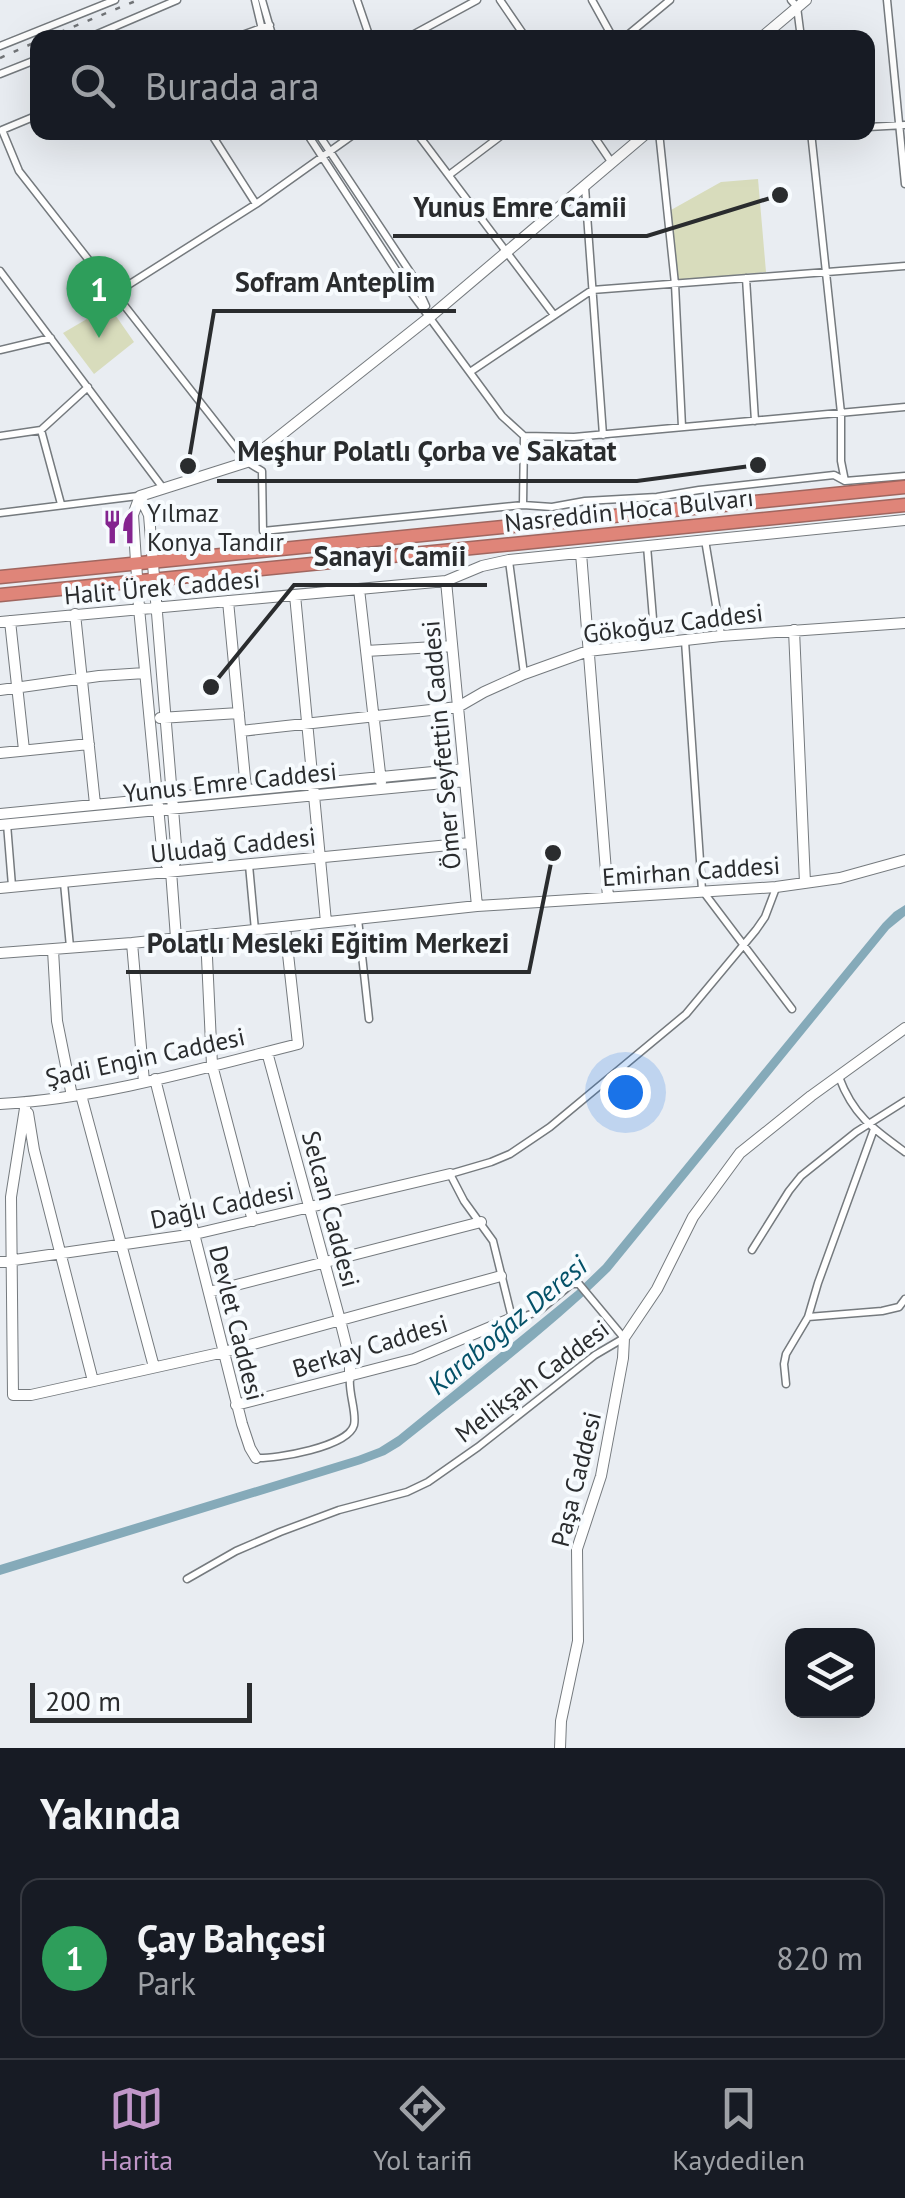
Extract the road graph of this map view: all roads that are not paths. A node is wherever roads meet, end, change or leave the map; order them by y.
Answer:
1 (114, 0) edge
2 (177, 0) edge
3 (258, 0) edge
4 (357, 0) edge
5 (476, 0) edge
6 (500, 0) edge
7 (592, 0) edge
8 (670, 0) edge
9 (888, 0) edge
10 (798, 2) edge
11 (270, 25) junction
12 (40, 30) edge
13 (107, 30) edge
14 (262, 30) edge
15 (265, 30) edge
16 (271, 30) edge
17 (367, 30) edge
18 (422, 30) edge
19 (521, 30) edge
20 (609, 30) edge
21 (634, 30) edge
22 (769, 30) edge
23 (800, 30) edge
24 (30, 34) edge
25 (0, 46) edge
26 (30, 61) edge
27 (0, 74) edge
28 (30, 118) edge
29 (902, 125) edge
30 (875, 127) edge
31 (1, 131) edge
32 (215, 140) edge
33 (313, 140) edge
34 (320, 140) edge
35 (347, 140) edge
36 (422, 140) edge
37 (496, 140) edge
38 (596, 140) edge
39 (639, 140) edge
40 (660, 140) edge
41 (812, 140) edge
42 (327, 155) junction
43 (612, 163) junction
44 (449, 176) junction
45 (905, 184) edge
46 (584, 186) junction
47 (256, 204) junction
48 (508, 251) junction
49 (905, 266) edge
50 (0, 272) edge
51 (826, 272) junction
52 (746, 278) junction
53 (675, 284) junction
54 (592, 290) junction
55 (114, 294) junction
56 (555, 315) junction
57 (430, 316) junction
58 (51, 338) junction
59 (0, 350) edge
60 (470, 372) junction
61 (88, 386) junction
62 (905, 408) edge
63 (841, 413) junction
64 (755, 421) junction
65 (682, 427) junction
66 (41, 430) junction
67 (603, 434) junction
68 (0, 436) edge
69 (524, 436) junction
70 (248, 462) junction
71 (905, 476) edge
72 (846, 487) junction
73 (905, 487) edge
74 (164, 489) junction
75 (140, 496) junction
76 (60, 504) junction
77 (523, 505) junction
78 (905, 505) edge
79 (0, 513) edge
80 (905, 520) edge
81 (705, 540) junction
82 (647, 546) junction
83 (581, 553) junction
84 (509, 560) junction
85 (152, 561) junction
86 (136, 562) junction
87 (0, 576) edge
88 (154, 580) junction
89 (446, 581) junction
90 (137, 582) junction
91 (359, 588) junction
92 (0, 595) edge
93 (295, 595) junction
94 (228, 600) junction
95 (156, 606) junction
96 (139, 608) junction
97 (75, 614) junction
98 (5, 621) edge
99 (905, 623) edge
100 (794, 630) junction
101 (721, 636) junction
102 (685, 640) junction
103 (655, 643) junction
104 (452, 646) junction
105 (588, 651) junction
106 (366, 652) junction
107 (145, 672) junction
108 (524, 674) junction
109 (82, 680) junction
110 (18, 688) junction
111 (0, 690) edge
112 (458, 707) junction
113 (239, 713) junction
114 (374, 717) junction
115 (150, 718) junction
116 (165, 718) junction
117 (307, 724) junction
118 (241, 731) junction
119 (89, 744) junction
120 (24, 750) junction
121 (0, 752) edge
122 (464, 775) junction
123 (381, 782) junction
124 (246, 789) junction
125 (313, 789) junction
126 (172, 802) junction
127 (95, 804) junction
128 (158, 804) junction
129 (3, 819) edge
130 (470, 843) junction
131 (320, 857) junction
132 (905, 860) edge
133 (248, 864) junction
134 (171, 872) junction
135 (64, 883) junction
136 (805, 883) junction
137 (776, 887) junction
138 (6, 888) edge
139 (702, 890) junction
140 (608, 897) junction
141 (477, 906) junction
142 (358, 919) junction
143 (326, 922) junction
144 (285, 927) junction
145 (255, 930) junction
146 (206, 936) junction
147 (176, 938) junction
148 (132, 943) junction
149 (743, 946) junction
150 (70, 948) junction
151 (53, 950) junction
152 (0, 953) edge
153 (792, 1010) dead end
154 (368, 1019) dead end
155 (905, 1028) edge
156 (267, 1052) junction
157 (212, 1065) junction
158 (838, 1076) junction
159 (149, 1080) junction
160 (77, 1096) junction
161 (905, 1101) edge
162 (26, 1102) junction
163 (0, 1104) edge
164 (871, 1127) junction
165 (905, 1152) edge
166 (450, 1174) junction
167 (310, 1208) junction
168 (254, 1221) junction
169 (481, 1222) junction
170 (195, 1234) junction
171 (121, 1245) junction
172 (752, 1250) dead end
173 (62, 1254) junction
174 (6, 1261) edge
175 (324, 1262) junction
176 (502, 1276) junction
177 (209, 1292) junction
178 (905, 1298) edge
179 (808, 1317) junction
180 (512, 1318) junction
181 (340, 1320) junction
182 (624, 1338) junction
183 (224, 1352) junction
184 (154, 1367) junction
185 (350, 1377) junction
186 (93, 1381) junction
187 (786, 1384) dead end
188 (236, 1405) junction
189 (256, 1458) joint
190 (187, 1579) dead end
191 (560, 1748) edge

1 - 12 street
2 - 13 street
3 - 11 street
3 - 14 street
4 - 17 street
5 - 18 street
6 - 19 street
7 - 20 street
8 - 21 street
9 - 29 street
10 - 22 street
10 - 23 street
11 - 15 street
11 - 16 street
24 - 25 street
26 - 27 street
28 - 31 street
29 - 30 street
29 - 45 street
31 - 55 street
32 - 47 street
33 - 42 street
34 - 42 street
35 - 42 street
36 - 44 street
37 - 44 street
38 - 43 street
39 - 43 street
40 - 53 street
41 - 51 street
42 - 47 street
42 - 57 street
43 - 46 street
44 - 48 street
46 - 48 street
46 - 54 street
47 - 55 street
48 - 56 street
48 - 57 street
49 - 51 street
50 - 58 street
51 - 52 street
51 - 63 street
52 - 53 street
52 - 64 street
53 - 54 street
53 - 65 street
54 - 56 street
54 - 67 street
55 - 70 street
56 - 60 street
57 - 60 street
57 - 70 street
58 - 59 street
58 - 61 street
60 - 69 street
61 - 66 street
61 - 74 street
62 - 63 street
63 - 64 street
63 - 72 street
64 - 65 street
65 - 67 street
66 - 68 street
66 - 76 street
67 - 69 street
69 - 77 street
70 - 74 street
70 - 77 street
71 - 72 street
72 - 73 highway, Nasreddin Hoca Bulvarı
72 - 77 street
72 - 85 highway, Nasreddin Hoca Bulvarı
74 - 75 street
75 - 76 street
75 - 85 street
75 - 86 street
76 - 79 street
78 - 88 highway, Nasreddin Hoca Bulvarı
80 - 81 street, Halit Ürek Caddesi
81 - 82 street, Halit Ürek Caddesi
81 - 101 street
82 - 83 street, Halit Ürek Caddesi
82 - 103 street
83 - 84 street, Halit Ürek Caddesi
83 - 105 street
84 - 89 street, Halit Ürek Caddesi
84 - 108 street
85 - 86 highway, Nasreddin Hoca Bulvarı
85 - 88 street
86 - 87 highway, Nasreddin Hoca Bulvarı
86 - 90 street
88 - 90 highway, Nasreddin Hoca Bulvarı
88 - 95 street
89 - 91 street, Halit Ürek Caddesi
89 - 104 street, Ömer Seyfettin Caddesi
90 - 92 highway, Nasreddin Hoca Bulvarı
90 - 96 street
91 - 93 street, Halit Ürek Caddesi
91 - 106 street
93 - 94 street, Halit Ürek Caddesi
93 - 117 street
94 - 95 street, Halit Ürek Caddesi
94 - 113 street
95 - 96 street, Halit Ürek Caddesi
95 - 116 street
96 - 97 street, Halit Ürek Caddesi
96 - 107 street
97 - 98 street, Halit Ürek Caddesi
97 - 109 street
98 - 110 street
99 - 100 street, Gökoğuz Caddesi
100 - 101 street, Gökoğuz Caddesi
100 - 136 street
101 - 102 street, Gökoğuz Caddesi
102 - 103 street, Gökoğuz Caddesi
102 - 139 street
103 - 105 street, Gökoğuz Caddesi
104 - 106 street
104 - 112 street, Ömer Seyfettin Caddesi
105 - 108 street, Gökoğuz Caddesi
105 - 140 street
106 - 114 street
107 - 109 street
107 - 115 street
108 - 112 street, Gökoğuz Caddesi
109 - 110 street
109 - 119 street
110 - 111 street
110 - 120 street
112 - 114 street, Gökoğuz Caddesi
112 - 122 street, Ömer Seyfettin Caddesi
113 - 116 street
113 - 118 street
114 - 117 street, Gökoğuz Caddesi
114 - 123 street
115 - 116 street
115 - 128 street
116 - 126 street
117 - 118 street, Gökoğuz Caddesi
117 - 125 street
118 - 124 street
119 - 120 street
119 - 127 street
120 - 121 street
122 - 123 street, Yunus Emre Caddesi
122 - 130 street, Ömer Seyfettin Caddesi
123 - 125 street, Yunus Emre Caddesi
124 - 125 street, Yunus Emre Caddesi
124 - 126 street, Yunus Emre Caddesi
125 - 126 street, Yunus Emre Caddesi
125 - 131 street
126 - 128 street, Yunus Emre Caddesi
126 - 134 street
127 - 128 street, Yunus Emre Caddesi
127 - 129 street, Yunus Emre Caddesi
128 - 129 street, Yunus Emre Caddesi
128 - 134 street
129 - 138 street
130 - 131 street, Uludağ Caddesi
130 - 141 street, Ömer Seyfettin Caddesi
131 - 133 street, Uludağ Caddesi
131 - 143 street
132 - 136 street, Emirhan Caddesi
133 - 134 street, Uludağ Caddesi
133 - 145 street
134 - 135 street, Uludağ Caddesi
134 - 147 street
135 - 138 street, Uludağ Caddesi
135 - 150 street
136 - 137 street, Emirhan Caddesi
137 - 139 street, Emirhan Caddesi
137 - 149 street
139 - 140 street, Emirhan Caddesi
139 - 149 street
140 - 141 street, Emirhan Caddesi
141 - 142 street, Emirhan Caddesi
142 - 143 street, Emirhan Caddesi
142 - 154 street
143 - 144 street, Emirhan Caddesi
144 - 145 street, Emirhan Caddesi
144 - 156 street, Şadi Engin Caddesi
145 - 146 street, Emirhan Caddesi
146 - 147 street, Emirhan Caddesi
146 - 157 street
147 - 148 street, Emirhan Caddesi
148 - 150 street, Emirhan Caddesi
148 - 159 street, Devlet Caddesi
149 - 153 street
149 - 166 street
150 - 151 street, Emirhan Caddesi
151 - 152 street, Emirhan Caddesi
151 - 160 street
155 - 158 street, Melikşah Caddesi
156 - 157 street, Şadi Engin Caddesi
156 - 167 street, Selcan Caddesi
157 - 159 street, Şadi Engin Caddesi
157 - 168 street
158 - 164 street
158 - 182 street, Melikşah Caddesi
159 - 160 street, Şadi Engin Caddesi
159 - 170 street, Devlet Caddesi
160 - 162 street, Şadi Engin Caddesi
160 - 171 street
161 - 164 street
162 - 163 street, Şadi Engin Caddesi
162 - 173 street
162 - 174 street
164 - 165 street
164 - 172 street
164 - 179 street
166 - 167 street, Dağlı Caddesi
166 - 169 street
167 - 168 street, Dağlı Caddesi
167 - 175 street, Selcan Caddesi
168 - 170 street, Dağlı Caddesi
169 - 175 street
169 - 176 street
170 - 171 street, Dağlı Caddesi
170 - 177 street, Devlet Caddesi
171 - 173 street, Dağlı Caddesi
171 - 184 street
173 - 174 street, Dağlı Caddesi
173 - 186 street
174 - 186 street
175 - 177 street
175 - 181 street, Selcan Caddesi
176 - 180 street
176 - 181 street
177 - 183 street, Devlet Caddesi
178 - 179 street
179 - 187 street
180 - 182 street
180 - 185 street, Berkay Caddesi
181 - 183 street
181 - 185 street, Selcan Caddesi
182 - 190 street, Melikşah Caddesi
182 - 191 street, Paşa Caddesi
183 - 184 street
183 - 188 street, Devlet Caddesi
184 - 186 street
185 - 188 street, Berkay Caddesi
185 - 189 street
188 - 189 street, Devlet Caddesi

